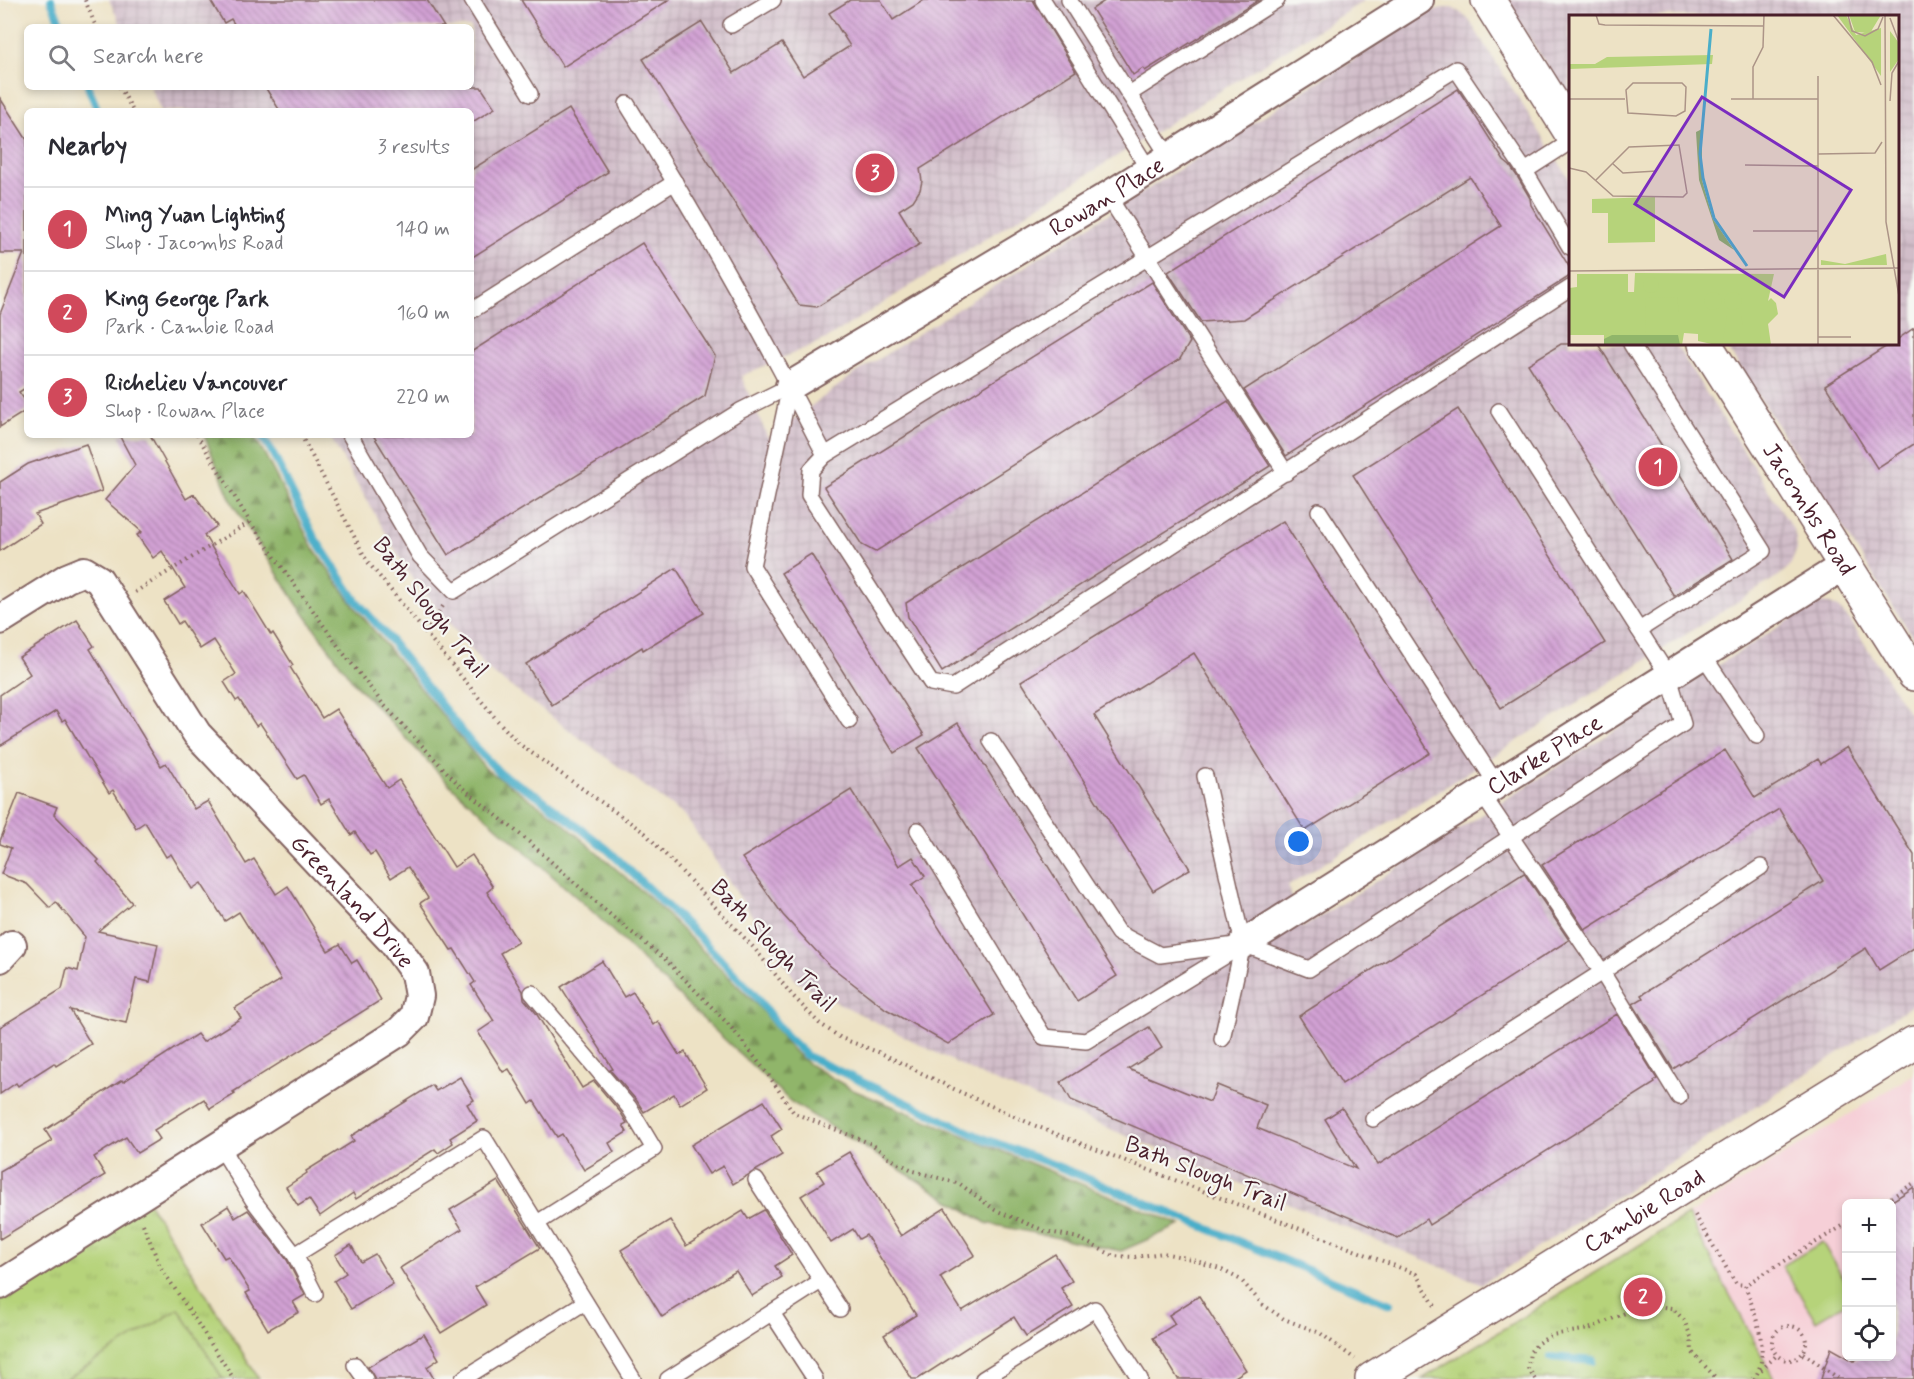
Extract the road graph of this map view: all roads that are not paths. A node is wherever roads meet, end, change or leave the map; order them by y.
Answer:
1 (472, 0) edge
2 (773, 0) edge
3 (1043, 0) edge
4 (1069, 0) edge
5 (1277, 0) edge
6 (1419, 0) edge
7 (1488, 0) edge
8 (731, 25) dead end
9 (530, 93) dead end
10 (1129, 94) junction
11 (627, 104) dead end
12 (1569, 129) edge
13 (1569, 143) edge
14 (1159, 164) junction
15 (1526, 171) junction
16 (675, 182) junction
17 (1108, 196) junction
18 (1569, 245) edge
19 (1148, 257) junction
20 (1569, 289) edge
21 (474, 309) edge
22 (1632, 345) edge
23 (1706, 345) edge
24 (790, 386) junction
25 (1499, 411) dead end
26 (352, 438) edge
27 (825, 455) junction
28 (1286, 473) junction
29 (1319, 511) dead end
30 (1845, 566) junction
31 (0, 620) edge
32 (1639, 630) junction
33 (1703, 655) junction
34 (1914, 674) edge
35 (1669, 677) junction
36 (849, 721) dead end
37 (1757, 736) dead end
38 (991, 741) dead end
39 (1205, 776) dead end
40 (1489, 789) junction
41 (918, 830) dead end
42 (1511, 837) junction
43 (1761, 867) dead end
44 (1243, 944) junction
45 (1602, 972) junction
46 (532, 993) dead end
47 (1222, 1039) dead end
48 (1914, 1043) edge
49 (1679, 1097) dead end
50 (1373, 1119) dead end
51 (220, 1146) junction
52 (756, 1180) dead end
53 (537, 1223) junction
54 (294, 1255) junction
55 (821, 1281) junction
56 (0, 1285) edge
57 (315, 1294) dead end
58 (585, 1302) junction
59 (840, 1309) dead end
60 (772, 1313) junction
61 (355, 1365) dead end
62 (1364, 1369) edge
63 (365, 1379) edge
64 (463, 1379) edge
65 (633, 1379) edge
66 (668, 1379) edge
67 (815, 1379) edge
68 (983, 1379) edge
69 (1140, 1379) edge

1 - 9 lane
2 - 8 lane
3 - 14 lane
4 - 10 lane
5 - 10 lane
6 - 14 street, Rowan Place
7 - 12 main road
10 - 14 lane
11 - 16 lane
13 - 15 lane
14 - 17 street, Rowan Place
15 - 18 lane
15 - 19 lane
16 - 21 lane
16 - 24 lane
17 - 19 lane
17 - 24 street, Rowan Place
19 - 27 lane
19 - 28 lane
20 - 28 lane
22 - 32 lane
23 - 30 main road, Jacombs Road
24 - 26 lane
24 - 27 lane
24 - 36 lane
25 - 32 lane
27 - 28 lane
29 - 40 lane
30 - 33 street, Clarke Place
30 - 34 main road, Jacombs Road
31 - 51 street, Greenland Drive
32 - 35 lane
33 - 35 street, Clarke Place
33 - 37 lane
35 - 40 street, Clarke Place
35 - 42 lane
38 - 44 lane
39 - 44 lane
40 - 42 lane
40 - 44 street, Clarke Place
41 - 44 lane
42 - 44 lane
42 - 45 lane
43 - 45 lane
44 - 47 lane
45 - 49 lane
45 - 50 lane
46 - 53 lane
48 - 62 main road, Cambie Road
51 - 54 lane
51 - 56 street, Greenland Drive
52 - 55 lane
53 - 54 lane
53 - 58 lane
54 - 57 lane
55 - 59 lane
55 - 60 lane
58 - 64 lane
58 - 65 lane
60 - 66 lane
60 - 67 lane
61 - 63 lane
68 - 69 lane

